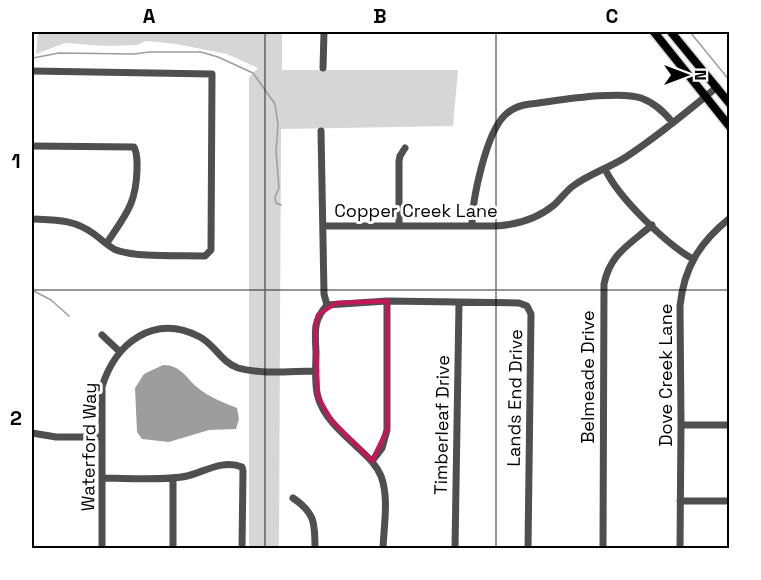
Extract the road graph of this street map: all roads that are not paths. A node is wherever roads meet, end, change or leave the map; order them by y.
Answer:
1 (324, 32) edge
2 (654, 32) edge
3 (671, 32) edge
4 (324, 68) dead end
5 (32, 71) edge
6 (717, 87) junction
7 (705, 97) junction
8 (729, 104) edge
9 (673, 123) junction
10 (729, 127) edge
11 (321, 131) dead end
12 (32, 147) edge
13 (405, 148) dead end
14 (605, 169) junction
15 (729, 218) edge
16 (32, 219) edge
17 (652, 225) junction
18 (323, 226) junction
19 (399, 226) junction
20 (472, 226) junction
21 (107, 243) junction
22 (693, 259) junction
23 (387, 302) junction
24 (459, 303) junction
25 (327, 305) junction
26 (102, 335) dead end
27 (119, 351) junction
28 (316, 371) junction
29 (681, 425) junction
30 (729, 425) edge
31 (32, 433) edge
32 (101, 437) junction
33 (372, 460) junction
34 (102, 478) junction
35 (173, 478) junction
36 (293, 498) dead end
37 (680, 501) junction
38 (729, 501) edge
39 (102, 549) edge
40 (173, 549) edge
41 (242, 549) edge
42 (315, 549) edge
43 (383, 549) edge
44 (454, 549) edge
45 (528, 549) edge
46 (603, 549) edge
47 (680, 549) edge

1 - 4 street
2 - 7 main road
3 - 6 main road
5 - 21 street
6 - 7 street, Copper Creek Lane
6 - 8 main road
7 - 9 street, Copper Creek Lane
7 - 10 main road
9 - 14 street, Copper Creek Lane
9 - 20 street
11 - 18 street
12 - 21 street
13 - 19 street
14 - 17 street
14 - 20 street, Copper Creek Lane
15 - 22 street, Dove Creek Lane
16 - 21 street
17 - 22 street
17 - 46 street, Belmeade Drive
18 - 19 street, Copper Creek Lane
18 - 25 street
19 - 20 street, Copper Creek Lane
22 - 29 street, Dove Creek Lane
23 - 24 street, Lands End Drive
23 - 25 street, Lands End Drive
23 - 33 street
24 - 44 street, Timberleaf Drive
24 - 45 street, Lands End Drive
25 - 28 street
26 - 27 street
27 - 28 street, Waterford Way
27 - 32 street, Waterford Way
28 - 33 street
29 - 30 street
29 - 37 street, Dove Creek Lane
31 - 32 street
32 - 34 street, Waterford Way
33 - 43 street
34 - 35 street
34 - 39 street, Waterford Way
35 - 40 street
35 - 41 street
36 - 42 street
37 - 38 street
37 - 47 street, Dove Creek Lane

